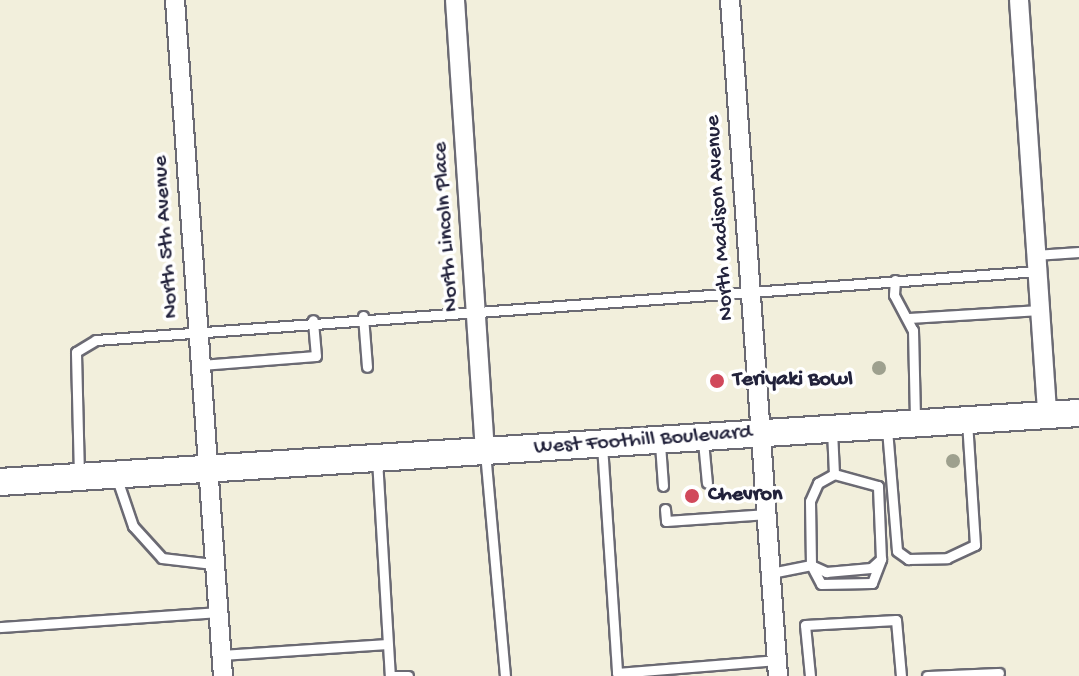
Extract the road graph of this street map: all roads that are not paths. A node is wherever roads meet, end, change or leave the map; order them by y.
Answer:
1 (175, 0) edge
2 (455, 0) edge
3 (730, 0) edge
4 (1019, 0) edge
5 (1079, 252) edge
6 (1036, 263) junction
7 (895, 280) junction
8 (750, 290) junction
9 (477, 309) junction
10 (1040, 310) junction
11 (363, 316) junction
12 (909, 318) junction
13 (313, 320) junction
14 (198, 329) junction
15 (201, 365) junction
16 (367, 367) dead end
17 (1079, 413) edge
18 (1047, 415) junction
19 (967, 420) junction
20 (915, 423) junction
21 (887, 425) junction
22 (832, 429) junction
23 (762, 433) junction
24 (703, 437) junction
25 (659, 440) junction
26 (602, 444) junction
27 (485, 452) junction
28 (377, 459) junction
29 (206, 470) junction
30 (834, 474) junction
31 (116, 475) junction
32 (79, 477) junction
33 (0, 482) edge
34 (707, 483) dead end
35 (663, 486) dead end
36 (708, 506) dead end
37 (665, 509) dead end
38 (768, 514) junction
39 (710, 518) junction
40 (213, 564) junction
41 (811, 565) junction
42 (771, 573) junction
43 (218, 612) junction
44 (0, 627) edge
45 (387, 644) junction
46 (222, 655) junction
47 (778, 668) edge
48 (999, 673) dead end
49 (617, 674) edge
50 (223, 676) edge
51 (408, 676) edge
52 (505, 676) edge
53 (810, 676) edge
54 (901, 676) edge
55 (927, 676) edge

1 - 14 street, North 5th Avenue
2 - 9 street, North Lincoln Place
3 - 8 street, North Madison Avenue
4 - 6 street
5 - 6 lane
6 - 7 lane
6 - 10 street
7 - 8 lane
7 - 12 lane
8 - 9 lane
8 - 23 street, North Madison Avenue
9 - 11 lane
9 - 27 street, North Lincoln Place
10 - 12 lane
10 - 18 street
11 - 13 lane
11 - 16 lane
12 - 20 lane
13 - 14 lane
13 - 15 lane
14 - 15 street, North 5th Avenue
14 - 32 lane
15 - 29 street, North 5th Avenue
17 - 18 main road, West Foothill Boulevard
18 - 19 main road, West Foothill Boulevard
19 - 20 main road, West Foothill Boulevard
19 - 21 lane
20 - 21 main road, West Foothill Boulevard
21 - 22 main road, West Foothill Boulevard
22 - 23 main road, West Foothill Boulevard
22 - 30 lane
23 - 24 main road, West Foothill Boulevard
23 - 38 street, North Madison Avenue
24 - 25 main road, West Foothill Boulevard
24 - 34 lane
25 - 26 main road, West Foothill Boulevard
25 - 35 lane
26 - 27 main road, West Foothill Boulevard
26 - 49 lane
27 - 28 main road, West Foothill Boulevard
27 - 52 lane
28 - 29 main road, West Foothill Boulevard
28 - 45 lane
29 - 31 main road, West Foothill Boulevard
29 - 40 street, North 5th Avenue
30 - 41 lane
30 - 41 lane
31 - 32 main road, West Foothill Boulevard
31 - 40 lane
32 - 33 main road, West Foothill Boulevard
36 - 39 lane
37 - 39 lane
38 - 39 lane
38 - 42 street, North Madison Avenue
40 - 43 street, North 5th Avenue
41 - 42 lane
42 - 47 street, North Madison Avenue
43 - 44 lane
43 - 46 street, North 5th Avenue
45 - 46 lane
45 - 51 lane
46 - 50 street, North 5th Avenue
47 - 49 lane
48 - 55 lane
53 - 54 lane

